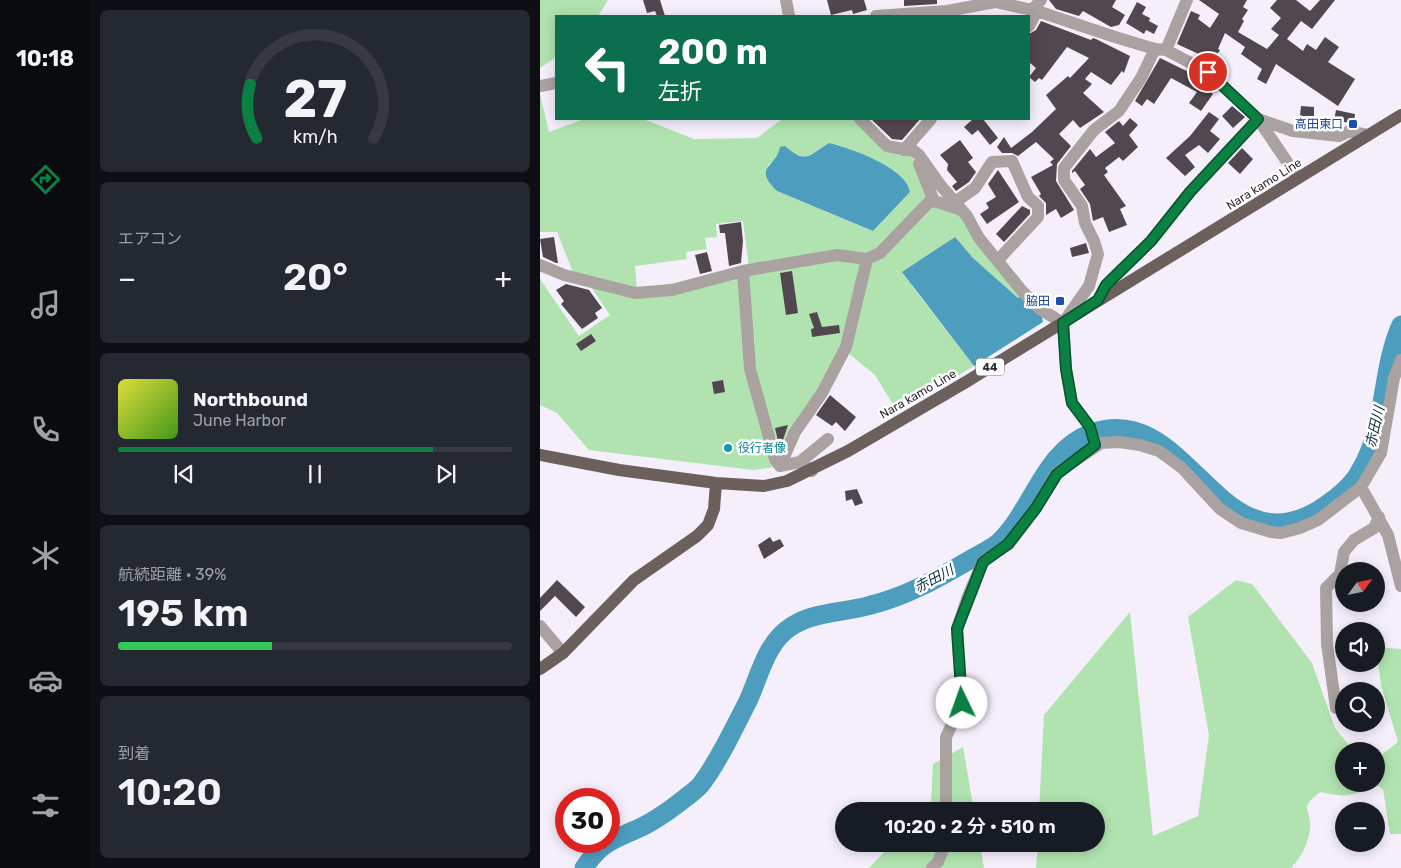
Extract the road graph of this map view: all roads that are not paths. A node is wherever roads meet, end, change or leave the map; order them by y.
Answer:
1 (786, 0) edge
2 (1187, 0) edge
3 (1037, 7) edge
4 (789, 15) edge
5 (890, 15) edge
6 (1030, 24) edge
7 (1160, 50) junction
8 (555, 84) edge
9 (540, 86) edge
10 (1401, 115) edge
11 (1258, 119) junction
12 (861, 120) edge
13 (930, 120) edge
14 (1368, 136) junction
15 (909, 150) junction
16 (1298, 178) junction
17 (934, 201) junction
18 (958, 206) junction
19 (866, 259) junction
20 (998, 260) junction
21 (540, 265) edge
22 (744, 272) junction
23 (1098, 300) junction
24 (1063, 323) junction
25 (1401, 360) edge
26 (828, 439) dead end
27 (1095, 445) junction
28 (540, 455) edge
29 (800, 462) junction
30 (780, 466) junction
31 (812, 470) junction
32 (716, 484) junction
33 (1361, 487) junction
34 (1379, 517) junction
35 (1401, 586) edge
36 (540, 626) edge
37 (563, 652) junction
38 (540, 669) edge
39 (1335, 701) edge
40 (946, 802) edge
41 (942, 852) edge
42 (932, 868) edge

1 - 4 street
2 - 7 street
3 - 5 street
3 - 6 street
3 - 7 street
7 - 11 street
7 - 24 street
8 - 9 street
10 - 14 main road, Nara kamo Line / 44
11 - 14 street
11 - 16 street
11 - 23 street
12 - 15 street
13 - 15 street
14 - 16 main road, Nara kamo Line / 44
15 - 17 street
15 - 18 street
16 - 23 main road, Nara kamo Line / 44
17 - 18 street
17 - 19 street
18 - 20 street
18 - 20 street
19 - 22 street
19 - 30 street
20 - 24 street
21 - 22 street
22 - 30 street
23 - 24 main road, Nara kamo Line / 44
24 - 27 street
24 - 31 main road, Nara kamo Line / 44
25 - 33 street
26 - 29 street
27 - 33 street
27 - 40 street
28 - 32 main road, Nara kamo Line / 44
29 - 30 street
29 - 31 street
31 - 32 main road, Nara kamo Line / 44
32 - 37 main road
33 - 34 street
34 - 35 street
34 - 39 street
36 - 37 street
37 - 38 main road
41 - 42 street

